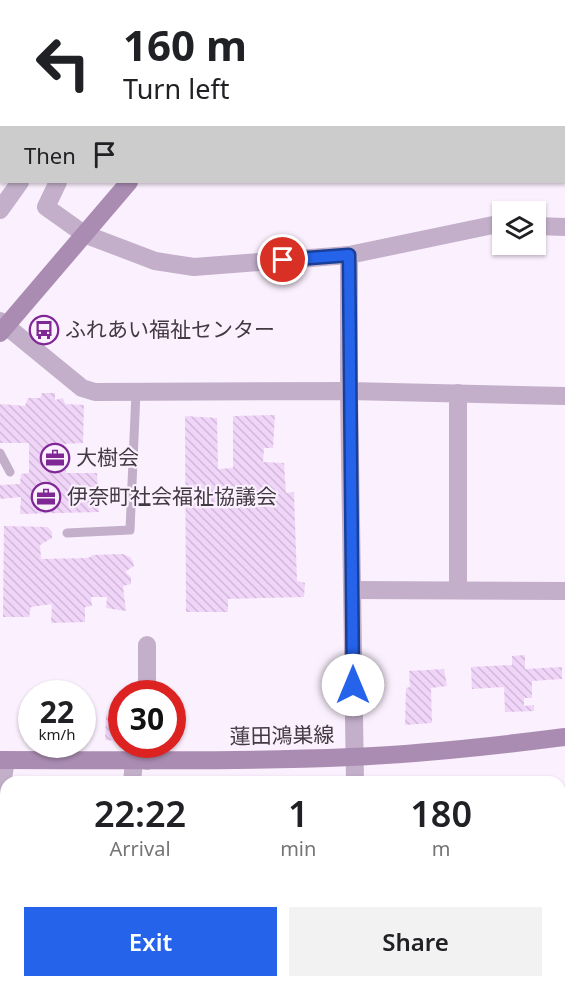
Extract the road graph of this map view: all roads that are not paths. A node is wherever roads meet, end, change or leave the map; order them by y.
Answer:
1 (19, 183) edge
2 (54, 183) edge
3 (128, 183) edge
4 (0, 210) edge
5 (492, 225) edge
6 (546, 226) edge
7 (565, 227) edge
8 (84, 234) junction
9 (349, 255) junction
10 (2, 327) edge
11 (349, 391) junction
12 (136, 392) junction
13 (458, 393) junction
14 (565, 396) edge
15 (0, 453) edge
16 (10, 472) dead end
17 (68, 533) dead end
18 (353, 590) junction
19 (458, 590) junction
20 (565, 591) edge
21 (147, 645) dead end
22 (147, 680) edge
23 (565, 737) edge
24 (186, 755) edge
25 (108, 756) edge
26 (354, 757) junction
27 (142, 758) edge
28 (3, 760) edge
29 (2, 776) edge
30 (134, 776) edge
31 (355, 776) edge

1 - 4 street
2 - 8 street
3 - 8 main road
5 - 9 street
6 - 7 street
8 - 9 street
8 - 10 main road
9 - 11 street
10 - 12 street
11 - 12 street
11 - 13 street
11 - 18 street
12 - 17 lane
13 - 14 street
13 - 19 street
15 - 16 lane
18 - 19 street
18 - 26 street
19 - 20 street
21 - 22 street
23 - 26 main road, 蓮田鴻巣線
24 - 26 main road, 蓮田鴻巣線
25 - 28 main road, 蓮田鴻巣線
26 - 31 street
27 - 30 street
28 - 29 street

